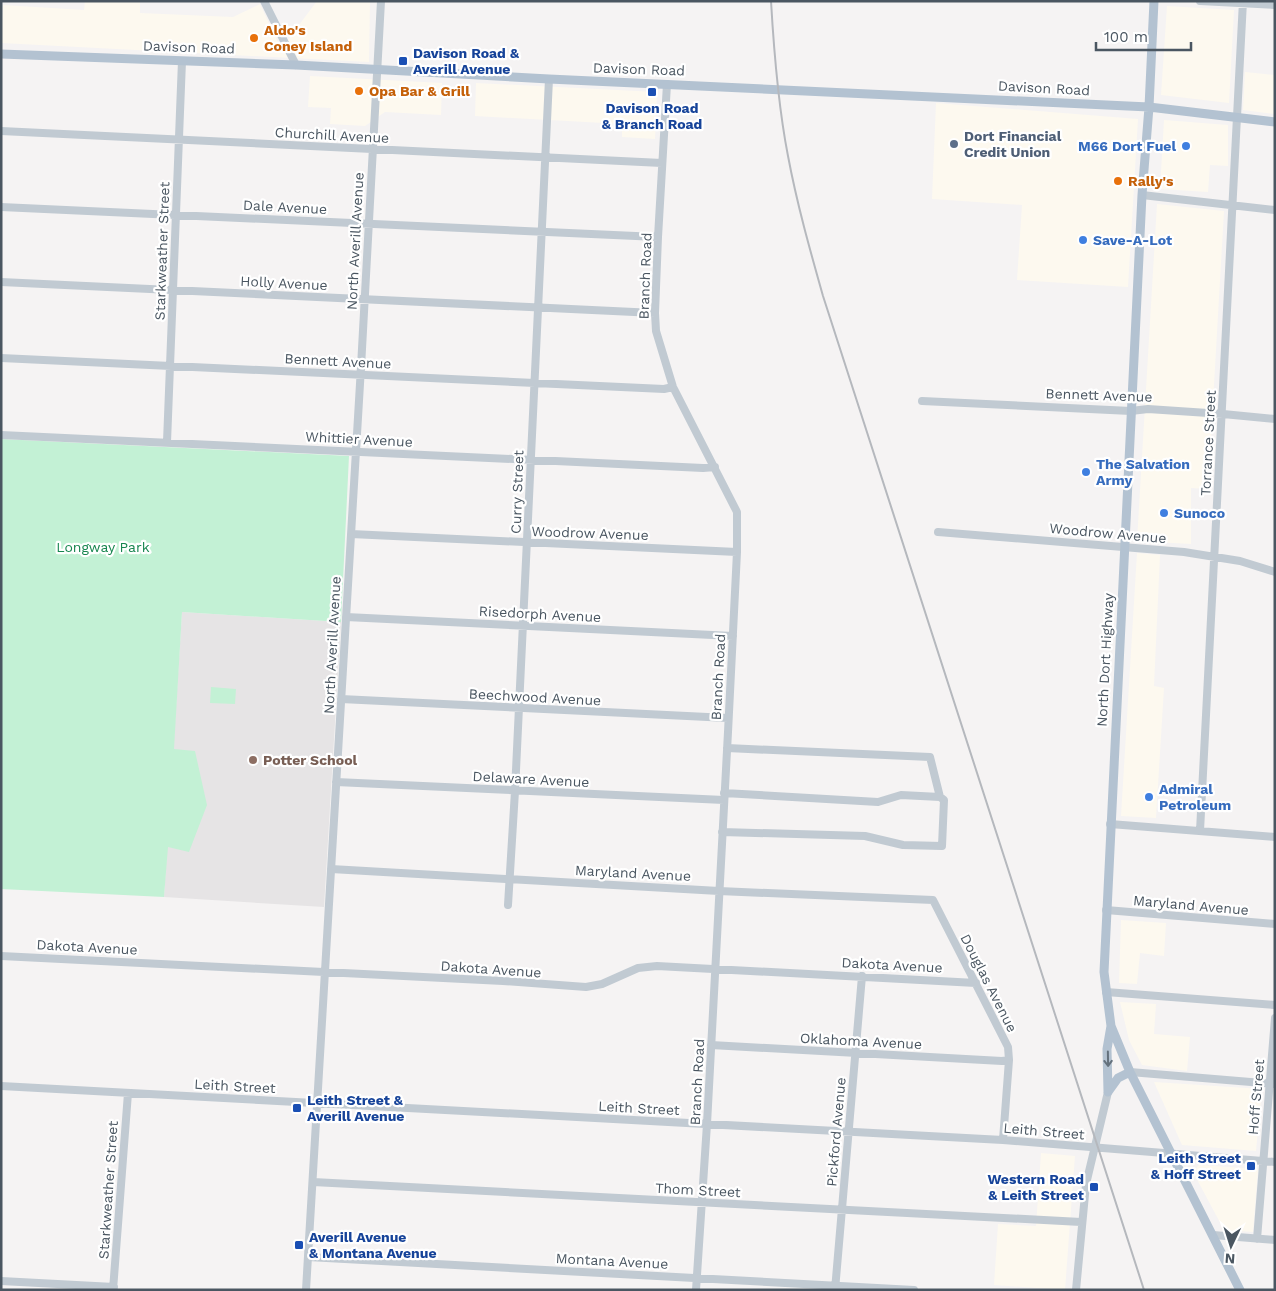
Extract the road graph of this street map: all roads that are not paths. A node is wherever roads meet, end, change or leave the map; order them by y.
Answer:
1 (264, 1) edge
2 (380, 1) edge
3 (1154, 1) edge
4 (1200, 1) edge
5 (1243, 3) edge
6 (1275, 5) edge
7 (1, 54) edge
8 (182, 61) junction
9 (296, 65) junction
10 (377, 70) junction
11 (549, 79) junction
12 (667, 84) junction
13 (1149, 107) junction
14 (1238, 117) junction
15 (1275, 122) edge
16 (1, 131) edge
17 (179, 140) junction
18 (373, 149) junction
19 (545, 158) junction
20 (662, 163) junction
21 (1142, 195) junction
22 (1233, 205) junction
23 (1, 207) edge
24 (1275, 210) edge
25 (176, 215) junction
26 (369, 224) junction
27 (541, 232) junction
28 (658, 237) junction
29 (1, 282) edge
30 (173, 290) junction
31 (365, 300) junction
32 (538, 308) junction
33 (655, 313) junction
34 (1, 358) edge
35 (170, 366) junction
36 (361, 374) junction
37 (534, 383) junction
38 (672, 387) junction
39 (922, 401) dead end
40 (1131, 411) junction
41 (1222, 414) junction
42 (1275, 419) edge
43 (1, 435) edge
44 (167, 442) junction
45 (356, 452) junction
46 (530, 460) junction
47 (715, 467) junction
48 (938, 532) dead end
49 (351, 534) junction
50 (527, 543) junction
51 (1126, 546) junction
52 (737, 552) junction
53 (1215, 556) junction
54 (1275, 572) edge
55 (346, 617) junction
56 (522, 626) junction
57 (733, 636) junction
58 (341, 699) junction
59 (519, 709) junction
60 (728, 718) junction
61 (727, 748) junction
62 (336, 782) junction
63 (515, 791) junction
64 (724, 797) junction
65 (940, 797) junction
66 (1110, 824) junction
67 (1200, 830) junction
68 (722, 832) junction
69 (1275, 837) edge
70 (331, 869) junction
71 (510, 878) junction
72 (719, 890) junction
73 (934, 900) joint
74 (508, 905) dead end
75 (1106, 910) junction
76 (1275, 924) edge
77 (1, 956) edge
78 (715, 968) junction
79 (326, 972) junction
80 (862, 976) junction
81 (976, 983) junction
82 (1106, 992) junction
83 (1275, 1005) edge
84 (1275, 1018) edge
85 (1111, 1026) junction
86 (711, 1045) junction
87 (855, 1053) junction
88 (1009, 1060) junction
89 (1130, 1072) junction
90 (1272, 1083) edge
91 (1, 1086) edge
92 (1108, 1092) junction
93 (128, 1093) junction
94 (316, 1102) junction
95 (707, 1124) junction
96 (848, 1132) junction
97 (1003, 1140) junction
98 (1094, 1148) junction
99 (1172, 1153) junction
100 (1263, 1161) junction
101 (1275, 1162) edge
102 (313, 1182) junction
103 (702, 1202) junction
104 (842, 1211) junction
105 (1081, 1222) junction
106 (1213, 1235) junction
107 (1257, 1239) junction
108 (1275, 1240) edge
109 (308, 1257) junction
110 (697, 1278) junction
111 (1, 1280) edge
112 (114, 1288) edge
113 (836, 1288) edge
114 (306, 1290) edge
115 (696, 1290) edge
116 (914, 1290) edge
117 (1076, 1290) edge
118 (1240, 1290) edge

1 - 9 street
2 - 10 street, North Averill Avenue
3 - 13 main road, North Dort Highway
4 - 5 street
5 - 6 street
5 - 14 street, Torrance Street
7 - 8 main road, Davison Road
8 - 9 main road, Davison Road
8 - 17 street, Starkweather Street
9 - 10 main road, Davison Road
10 - 11 main road, Davison Road
10 - 18 street, North Averill Avenue
11 - 12 main road, Davison Road
11 - 19 street, Curry Street
12 - 13 main road, Davison Road
12 - 20 street, Branch Road
13 - 14 main road, Davison Road
13 - 21 main road, North Dort Highway
14 - 15 main road, Davison Road
14 - 22 street, Torrance Street
16 - 17 street, Churchill Avenue
17 - 18 street, Churchill Avenue
17 - 25 street, Starkweather Street
18 - 19 street, Churchill Avenue
18 - 26 street, North Averill Avenue
19 - 20 street, Churchill Avenue
19 - 27 street, Curry Street
20 - 28 street, Branch Road
21 - 22 street
21 - 40 main road, North Dort Highway
22 - 24 street
22 - 41 street, Torrance Street
23 - 25 street, Dale Avenue
25 - 26 street, Dale Avenue
25 - 30 street, Starkweather Street
26 - 27 street, Dale Avenue
26 - 31 street, North Averill Avenue
27 - 28 street, Dale Avenue
27 - 32 street, Curry Street
28 - 33 street, Branch Road
29 - 30 street, Holly Avenue
30 - 31 street, Holly Avenue
30 - 35 street, Starkweather Street
31 - 32 street, Holly Avenue
31 - 36 street, North Averill Avenue
32 - 33 street, Holly Avenue
32 - 37 street, Curry Street
33 - 38 street, Branch Road
34 - 35 street, Bennett Avenue
35 - 36 street, Bennett Avenue
35 - 44 street, Starkweather Street
36 - 37 street, Bennett Avenue
36 - 45 street, North Averill Avenue
37 - 38 street, Bennett Avenue
37 - 46 street, Curry Street
38 - 47 street, Branch Road
39 - 40 street, Bennett Avenue
40 - 41 street, Bennett Avenue
40 - 51 main road, North Dort Highway
41 - 42 street, Bennett Avenue
41 - 53 street, Torrance Street
43 - 44 street, Whittier Avenue
44 - 45 street, Whittier Avenue
45 - 46 street, Whittier Avenue
45 - 49 street, North Averill Avenue
46 - 47 street, Whittier Avenue
46 - 50 street, Curry Street
47 - 52 street, Branch Road
48 - 51 street, Woodrow Avenue
49 - 50 street, Woodrow Avenue
49 - 55 street, North Averill Avenue
50 - 52 street, Woodrow Avenue
50 - 56 street, Curry Street
51 - 53 street, Woodrow Avenue
51 - 66 main road, North Dort Highway
52 - 57 street, Branch Road
53 - 54 street, Woodrow Avenue
53 - 67 street, Torrance Street
55 - 56 street, Risedorph Avenue
55 - 58 street, North Averill Avenue
56 - 57 street, Risedorph Avenue
56 - 59 street, Curry Street
57 - 60 street, Branch Road
58 - 59 street, Beechwood Avenue
58 - 62 street, North Averill Avenue
59 - 60 street, Beechwood Avenue
59 - 63 street, Curry Street
60 - 61 street, Branch Road
61 - 64 street, Branch Road
61 - 65 street
62 - 63 street, Delaware Avenue
62 - 70 street, North Averill Avenue
63 - 64 street, Delaware Avenue
63 - 71 street, Curry Street
64 - 65 street, Delaware Avenue
64 - 68 street, Branch Road
65 - 68 street
66 - 67 street
66 - 75 main road, North Dort Highway
67 - 69 street
68 - 72 street, Branch Road
70 - 71 street, Maryland Avenue
70 - 79 street, North Averill Avenue
71 - 72 street, Maryland Avenue
71 - 74 street, Curry Street
72 - 73 street, Maryland Avenue
72 - 78 street, Branch Road
73 - 81 street, Douglas Avenue
75 - 76 street, Maryland Avenue
75 - 82 main road, North Dort Highway
77 - 79 street, Dakota Avenue
78 - 79 street, Dakota Avenue
78 - 80 street, Dakota Avenue
78 - 86 street, Branch Road
79 - 94 street, North Averill Avenue
80 - 81 street, Dakota Avenue
80 - 87 street, Pickford Avenue
81 - 88 street, Douglas Avenue
82 - 83 street
82 - 85 main road, North Dort Highway
84 - 90 street, Hoff Street
85 - 89 main road, North Dort Highway
85 -> 92 main road
86 - 87 street, Oklahoma Avenue
86 - 95 street, Branch Road
87 - 88 street, Oklahoma Avenue
87 - 96 street, Pickford Avenue
88 - 97 street, Douglas Avenue
89 - 90 street
89 - 92 main road
89 - 99 main road, North Dort Highway
90 - 100 street, Hoff Street
91 - 93 street, Leith Street
92 - 98 street
93 - 94 street, Leith Street
93 - 112 street, Starkweather Street
94 - 95 street, Leith Street
94 - 102 street, North Averill Avenue
95 - 96 street, Leith Street
95 - 103 street, Branch Road
96 - 97 street, Leith Street
96 - 104 street, Pickford Avenue
97 - 98 street, Leith Street
98 - 99 street, Leith Street
98 - 105 street
99 - 100 street, Leith Street
99 - 106 main road, North Dort Highway
100 - 101 street, Leith Street
100 - 107 street, Hoff Street
102 - 103 street, Thom Street
102 - 109 street, North Averill Avenue
103 - 104 street, Thom Street
103 - 110 street, Branch Road
104 - 105 street, Thom Street
104 - 113 street, Pickford Avenue
105 - 117 street
106 - 107 street
106 - 118 main road, North Dort Highway
107 - 108 street
109 - 110 street, Montana Avenue
109 - 114 street, North Averill Avenue
110 - 113 street, Montana Avenue
110 - 115 street, Branch Road
111 - 112 street
113 - 116 street, Montana Avenue

